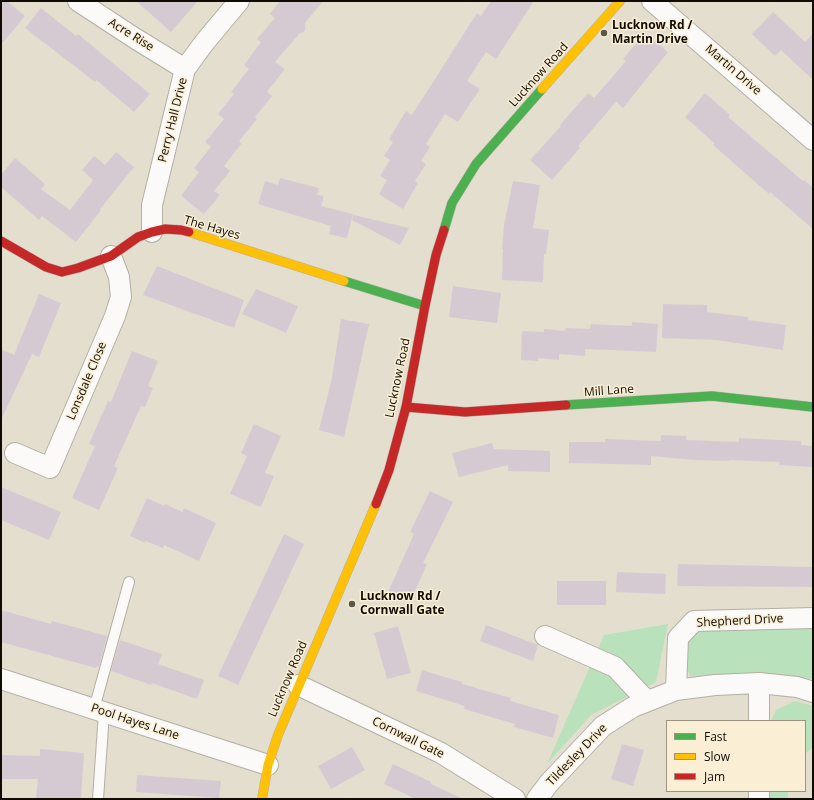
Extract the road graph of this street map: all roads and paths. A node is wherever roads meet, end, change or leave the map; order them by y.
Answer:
1 (239, 1) edge
2 (620, 1) edge
3 (652, 1) edge
4 (75, 4) edge
5 (186, 69) junction
6 (813, 140) edge
7 (152, 232) junction
8 (1, 241) edge
9 (111, 256) junction
10 (425, 306) junction
11 (406, 407) junction
12 (813, 407) edge
13 (15, 453) dead end
14 (129, 582) dead end
15 (813, 618) edge
16 (545, 636) dead end
17 (1, 679) edge
18 (759, 683) junction
19 (298, 685) junction
20 (676, 690) junction
21 (813, 692) edge
22 (647, 701) junction
23 (99, 711) junction
24 (759, 720) edge
25 (268, 765) junction
26 (98, 799) edge
27 (262, 799) edge
28 (514, 799) edge
29 (537, 799) edge

1 - 5 street, Perry Hall Drive
2 - 10 street, Lucknow Road
3 - 6 street, Martin Drive
4 - 5 street, Acre Rise
5 - 7 street, Perry Hall Drive
7 - 9 street, The Hayes
7 - 10 street, The Hayes
8 - 9 street, The Hayes
9 - 13 street, Lonsdale Close
10 - 11 street, Lucknow Road
11 - 12 street, Mill Lane
11 - 19 street, Lucknow Road
14 - 23 lane
15 - 20 street, Shepherd Drive
16 - 22 street
17 - 23 street, Pool Hayes Lane
18 - 20 street, Tildesley Drive
18 - 21 street
18 - 24 street
19 - 25 street, Lucknow Road
19 - 28 street, Cornwall Gate
20 - 22 street, Tildesley Drive
22 - 29 street, Tildesley Drive
23 - 25 street, Pool Hayes Lane
23 - 26 lane
25 - 27 street, Lucknow Road

